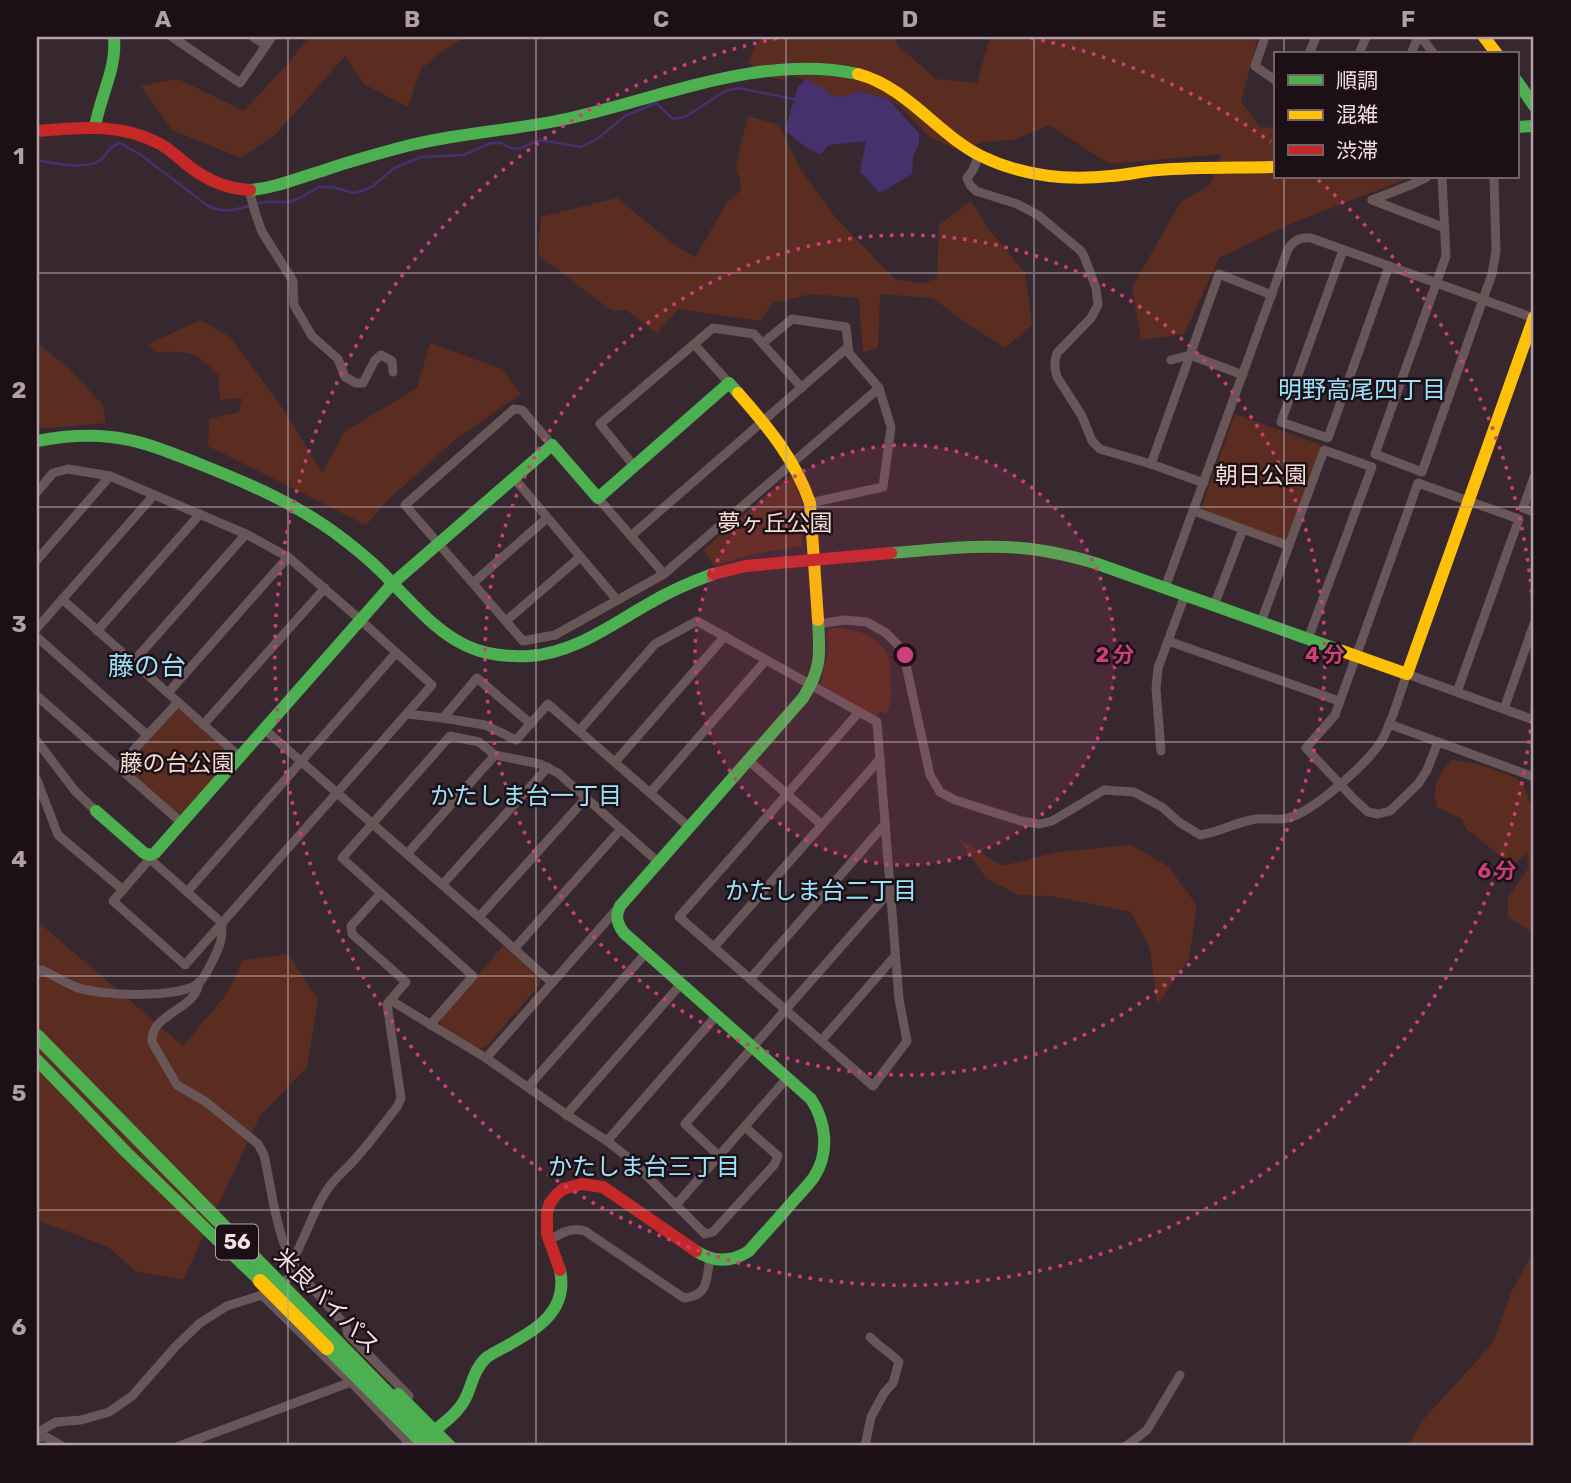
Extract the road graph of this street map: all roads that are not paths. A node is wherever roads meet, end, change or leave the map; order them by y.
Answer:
1 (114, 37) edge
2 (173, 37) edge
3 (253, 37) edge
4 (1265, 37) edge
5 (1420, 37) edge
6 (1484, 37) edge
7 (269, 41) edge
8 (1432, 52) edge
9 (1495, 52) edge
10 (1274, 79) edge
11 (1518, 82) edge
12 (1534, 106) edge
13 (95, 127) junction
14 (37, 131) edge
15 (979, 155) junction
16 (1274, 167) edge
17 (1425, 178) edge
18 (1442, 178) edge
19 (1494, 178) edge
20 (250, 193) junction
21 (1445, 228) junction
22 (1343, 250) junction
23 (1389, 266) junction
24 (1437, 284) junction
25 (1272, 295) junction
26 (1483, 300) junction
27 (1534, 318) edge
28 (695, 344) junction
29 (763, 344) junction
30 (848, 347) junction
31 (1190, 355) junction
32 (1171, 360) dead end
33 (393, 372) dead end
34 (1243, 375) junction
35 (729, 383) junction
36 (802, 388) junction
37 (879, 388) junction
38 (763, 422) junction
39 (37, 441) edge
40 (552, 445) junction
41 (794, 462) junction
42 (1152, 464) junction
43 (634, 466) junction
44 (110, 476) junction
45 (1534, 477) edge
46 (513, 478) junction
47 (1204, 483) junction
48 (37, 492) edge
49 (154, 495) junction
50 (598, 498) junction
51 (1468, 501) junction
52 (810, 503) junction
53 (1194, 511) junction
54 (1534, 512) edge
55 (200, 514) junction
56 (547, 518) junction
57 (1243, 529) junction
58 (246, 534) junction
59 (631, 536) junction
60 (438, 544) junction
61 (1289, 546) junction
62 (288, 557) junction
63 (580, 557) junction
64 (815, 558) junction
65 (37, 560) edge
66 (664, 574) junction
67 (393, 583) junction
68 (473, 583) junction
69 (1166, 588) junction
70 (325, 589) junction
71 (1185, 595) junction
72 (62, 599) junction
73 (617, 600) junction
74 (1214, 606) junction
75 (360, 620) junction
76 (506, 621) junction
77 (1261, 622) junction
78 (819, 624) junction
79 (1534, 624) edge
80 (37, 628) edge
81 (97, 631) junction
82 (725, 636) junction
83 (37, 638) edge
84 (1308, 639) junction
85 (1168, 641) junction
86 (396, 653) junction
87 (1356, 656) junction
88 (766, 660) junction
89 (133, 662) junction
90 (1407, 674) junction
91 (811, 685) junction
92 (1457, 692) junction
93 (168, 693) junction
94 (37, 696) edge
95 (1339, 701) junction
96 (178, 702) junction
97 (1504, 709) junction
98 (859, 712) junction
99 (407, 714) junction
100 (443, 718) junction
101 (1534, 720) edge
102 (531, 724) junction
103 (1389, 724) junction
104 (203, 725) junction
105 (264, 729) junction
106 (579, 731) junction
107 (147, 734) junction
108 (37, 741) edge
109 (1438, 742) junction
110 (1161, 751) dead end
111 (495, 755) junction
112 (240, 757) junction
113 (880, 759) junction
114 (302, 761) junction
115 (748, 761) junction
116 (615, 762) junction
117 (118, 767) junction
118 (548, 767) junction
119 (1534, 775) edge
120 (37, 780) edge
121 (1340, 785) junction
122 (337, 793) junction
123 (650, 793) junction
124 (786, 794) junction
125 (586, 798) junction
126 (96, 811) joint
127 (181, 823) junction
128 (373, 824) junction
129 (885, 824) junction
130 (822, 825) junction
131 (689, 827) junction
132 (621, 829) junction
133 (155, 854) junction
134 (407, 854) junction
135 (658, 862) junction
136 (442, 885) junction
137 (123, 890) junction
138 (890, 891) junction
139 (187, 892) junction
140 (380, 893) junction
141 (620, 906) junction
142 (479, 917) junction
143 (222, 923) junction
144 (714, 947) junction
145 (514, 950) junction
146 (646, 953) junction
147 (895, 956) junction
148 (37, 971) edge
149 (750, 979) junction
150 (199, 982) junction
151 (552, 983) junction
152 (681, 984) junction
153 (390, 1000) junction
154 (786, 1010) junction
155 (717, 1015) junction
156 (430, 1025) junction
157 (37, 1028) edge
158 (37, 1037) edge
159 (821, 1041) junction
160 (37, 1045) edge
161 (753, 1047) junction
162 (486, 1058) junction
163 (37, 1060) edge
164 (788, 1077) junction
165 (528, 1087) junction
166 (566, 1115) junction
167 (745, 1127) junction
168 (607, 1141) junction
169 (719, 1156) junction
170 (676, 1205) junction
171 (550, 1240) junction
172 (710, 1259) junction
173 (291, 1263) junction
174 (298, 1272) junction
175 (261, 1288) junction
176 (870, 1337) dead end
177 (1180, 1375) dead end
178 (351, 1382) junction
179 (437, 1428) junction
180 (37, 1435) edge
181 (418, 1445) edge
182 (62, 1446) edge
183 (179, 1446) edge
184 (439, 1446) edge
185 (450, 1446) edge
186 (460, 1446) edge
187 (865, 1446) edge
188 (1126, 1446) edge

1 - 13 street
2 - 7 street
3 - 7 street
4 - 10 street
5 - 8 street
6 - 9 street
11 - 12 street
13 - 14 street
13 - 20 street
15 - 16 street
15 - 20 street
15 - 42 street
17 - 21 street
18 - 21 street
19 - 26 street
20 - 33 street
21 - 24 street
22 - 23 street
22 - 23 street
22 - 25 street
23 - 24 street
24 - 26 street
24 - 26 street
25 - 31 street
25 - 34 street
26 - 27 street
27 - 51 street
28 - 29 street
28 - 35 street
28 - 43 street
29 - 30 street
29 - 36 street
30 - 36 street
30 - 37 street
31 - 32 street
31 - 34 street
31 - 42 street
34 - 47 street
35 - 38 street
35 - 43 street
36 - 38 street
37 - 41 street
37 - 52 street
38 - 41 street
38 - 59 street
39 - 67 street
40 - 46 street
40 - 50 street
40 - 60 street
41 - 52 street
41 - 66 street
42 - 47 street
43 - 50 street
44 - 48 street
44 - 49 street
44 - 65 street
45 - 54 street
46 - 56 street
46 - 60 street
47 - 53 street
49 - 55 street
49 - 72 street
50 - 59 street
51 - 87 street
51 - 90 street
51 - 92 street
52 - 64 street
53 - 57 street
53 - 69 street
55 - 58 street
55 - 81 street
56 - 63 street
56 - 68 street
57 - 61 street
57 - 74 street
58 - 62 street
58 - 89 street
59 - 66 street
60 - 67 street
60 - 68 street
61 - 77 street
61 - 84 street
62 - 70 street
62 - 93 street
63 - 73 street
63 - 76 street
64 - 67 street
64 - 69 street
64 - 78 street
66 - 73 street
67 - 75 street
68 - 76 street
69 - 71 street
70 - 75 street
70 - 104 street
71 - 74 street
71 - 85 street
72 - 80 street
72 - 81 street
73 - 76 street
74 - 77 street
75 - 86 street
75 - 105 street
77 - 84 street
78 - 91 street
78 - 121 street
79 - 97 street
81 - 89 street
82 - 88 street
82 - 106 street
82 - 116 street
83 - 107 street
84 - 87 street
85 - 95 street
85 - 110 street
86 - 99 street
86 - 114 street
87 - 90 street
87 - 95 street
88 - 91 street
88 - 123 street
89 - 93 street
90 - 92 street
90 - 103 street
91 - 98 street
91 - 115 street
92 - 97 street
93 - 96 street
94 - 117 street
95 - 121 street
96 - 104 street
96 - 107 street
97 - 101 street
98 - 113 street
98 - 124 street
99 - 100 street
99 - 122 street
100 - 102 street
100 - 102 street
102 - 106 street
103 - 109 street
103 - 121 street
104 - 112 street
105 - 112 street
105 - 114 street
106 - 116 street
107 - 117 street
108 - 126 street
109 - 119 street
109 - 121 street
111 - 118 street
111 - 128 street
111 - 134 street
112 - 127 street
113 - 129 street
113 - 130 street
114 - 122 street
114 - 139 street
115 - 124 street
115 - 131 street
116 - 123 street
117 - 127 street
118 - 125 street
118 - 136 street
120 - 137 street
122 - 128 street
122 - 143 street
123 - 131 street
124 - 130 street
124 - 144 street
125 - 132 street
125 - 142 street
126 - 133 street
127 - 133 street
128 - 134 street
128 - 140 street
129 - 138 street
129 - 149 street
130 - 144 street
131 - 135 street
132 - 135 street
132 - 145 street
133 - 137 street
133 - 139 street
134 - 136 street
135 - 141 street
136 - 142 street
137 - 143 street
138 - 147 street
138 - 154 street
139 - 143 street
140 - 153 street
140 - 156 street
141 - 146 street
141 - 151 street
142 - 145 street
143 - 150 street
144 - 149 street
145 - 151 street
146 - 152 street
146 - 165 street
147 - 159 street
147 - 159 street
148 - 150 street
149 - 154 street
150 - 173 street
151 - 162 street
152 - 155 street
152 - 166 street
153 - 156 street
153 - 173 street
154 - 159 street
154 - 161 street
155 - 161 street
155 - 168 street
156 - 162 street
157 - 179 street
158 - 184 street, 米良バイパス / 56, bridge
160 - 181 street, 米良バイパス / 56, bridge
161 - 164 street
161 - 169 street
162 - 165 street
163 - 175 street
164 - 167 street
164 - 172 street
165 - 166 street
166 - 168 street
167 - 169 street
167 - 170 street
168 - 170 street
169 - 170 street
171 - 172 street
171 - 172 street
171 - 179 street
173 - 174 street
174 - 175 street
174 - 179 street
175 - 178 street
175 - 180 street
175 - 181 street, bridge
176 - 187 street
177 - 188 street
178 - 181 street
178 - 183 street
179 - 181 street
179 - 185 street
179 - 186 street
180 - 182 street

